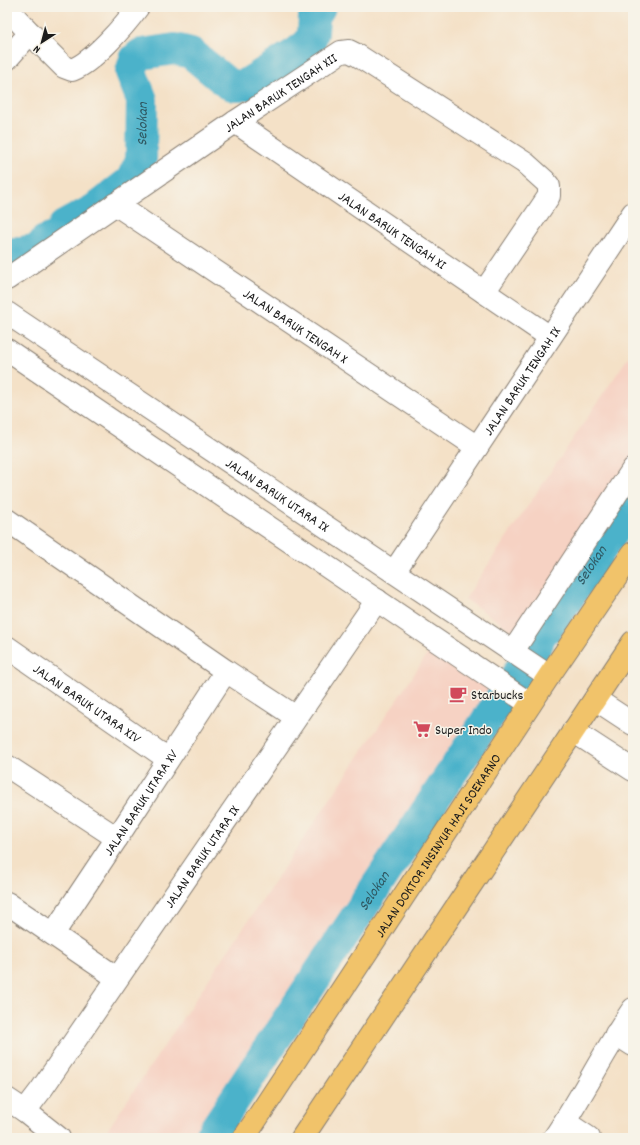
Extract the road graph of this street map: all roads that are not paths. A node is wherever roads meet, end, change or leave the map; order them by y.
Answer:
1 (9, 7) edge
2 (138, 7) edge
3 (30, 33) junction
4 (7, 59) edge
5 (235, 122) junction
6 (115, 204) junction
7 (633, 213) edge
8 (7, 279) edge
9 (484, 292) junction
10 (7, 313) edge
11 (550, 337) junction
12 (7, 350) edge
13 (477, 447) junction
14 (633, 469) edge
15 (7, 520) edge
16 (633, 553) edge
17 (394, 572) junction
18 (377, 600) junction
19 (633, 642) edge
20 (7, 647) edge
21 (523, 658) junction
22 (226, 671) junction
23 (481, 671) junction
24 (516, 694) junction
25 (595, 699) junction
26 (296, 717) junction
27 (633, 724) edge
28 (573, 731) junction
29 (168, 759) junction
30 (7, 766) edge
31 (633, 770) edge
32 (117, 838) junction
33 (7, 903) edge
34 (53, 934) junction
35 (117, 978) junction
36 (633, 1009) edge
37 (624, 1040) edge
38 (7, 1099) edge
39 (25, 1111) junction
40 (559, 1130) edge
41 (59, 1138) edge
42 (244, 1138) edge
43 (302, 1138) edge
44 (589, 1138) edge

1 - 3 street
2 - 3 street
3 - 4 street
5 - 6 street, JALAN BARUK TENGAH XII
5 - 9 street, JALAN BARUK TENGAH XI
5 - 9 street, JALAN BARUK TENGAH XII
6 - 8 street, JALAN BARUK TENGAH XII
6 - 13 street, JALAN BARUK TENGAH X
7 - 11 street, JALAN BARUK TENGAH IX
9 - 11 street, JALAN BARUK TENGAH XI
10 - 17 street, JALAN BARUK UTARA IX
11 - 13 street, JALAN BARUK TENGAH IX
12 - 18 street
13 - 17 street, JALAN BARUK TENGAH IX
14 - 21 street
15 - 22 street
16 - 21 main road, JALAN DOKTOR INSINYUR HAJI SOEKARNO
17 - 21 street, JALAN BARUK UTARA IX
18 - 23 street
18 - 26 street, JALAN BARUK UTARA IX
19 - 25 main road
20 - 29 street, JALAN BARUK UTARA XIV
21 - 23 street
21 - 24 main road, JALAN DOKTOR INSINYUR HAJI SOEKARNO
22 - 26 street
22 - 29 street, JALAN BARUK UTARA XV
23 - 24 street
24 - 42 main road, JALAN DOKTOR INSINYUR HAJI SOEKARNO
25 - 27 street
25 - 28 main road
26 - 35 street, JALAN BARUK UTARA IX
28 - 31 street
28 - 43 main road
29 - 32 street, JALAN BARUK UTARA XV
30 - 32 street
32 - 34 street, JALAN BARUK UTARA XV
33 - 34 street
34 - 35 street
35 - 39 street, JALAN BARUK UTARA IX
36 - 37 street
37 - 40 street
38 - 39 street
39 - 41 street
40 - 44 street

